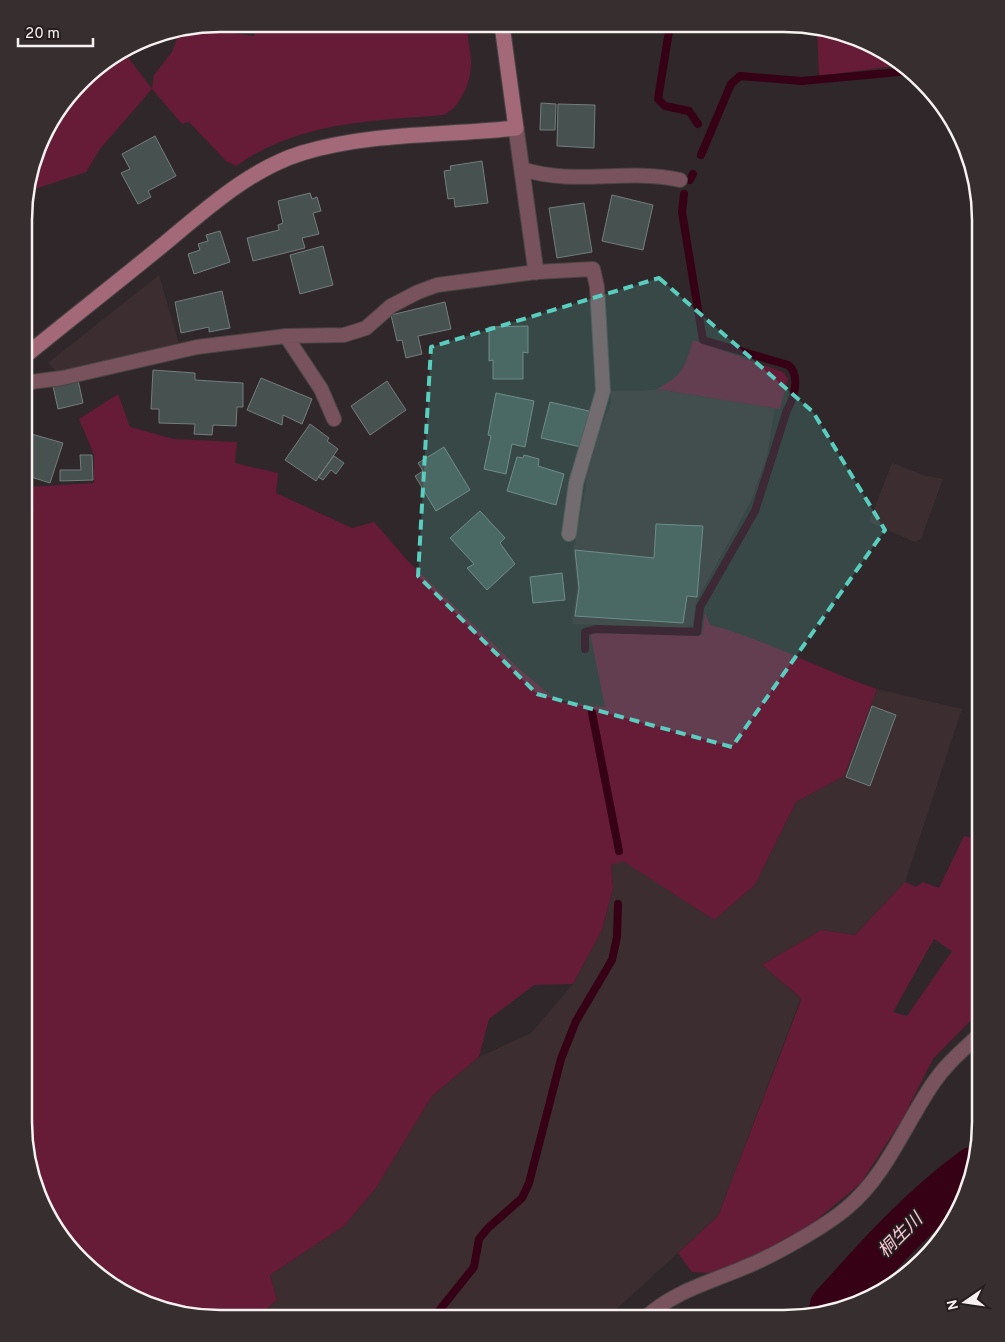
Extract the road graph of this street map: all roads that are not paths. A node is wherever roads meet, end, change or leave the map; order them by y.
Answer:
1 (503, 32) edge
2 (516, 128) junction
3 (522, 169) junction
4 (680, 180) dead end
5 (536, 272) junction
6 (286, 336) junction
7 (32, 350) edge
8 (32, 382) edge
9 (334, 419) dead end
10 (569, 534) dead end
11 (972, 1041) edge
12 (657, 1310) edge

1 - 2 street
2 - 3 street
2 - 7 street
3 - 4 lane
3 - 5 street
5 - 6 lane
5 - 10 lane
6 - 8 lane
6 - 9 lane
11 - 12 lane

